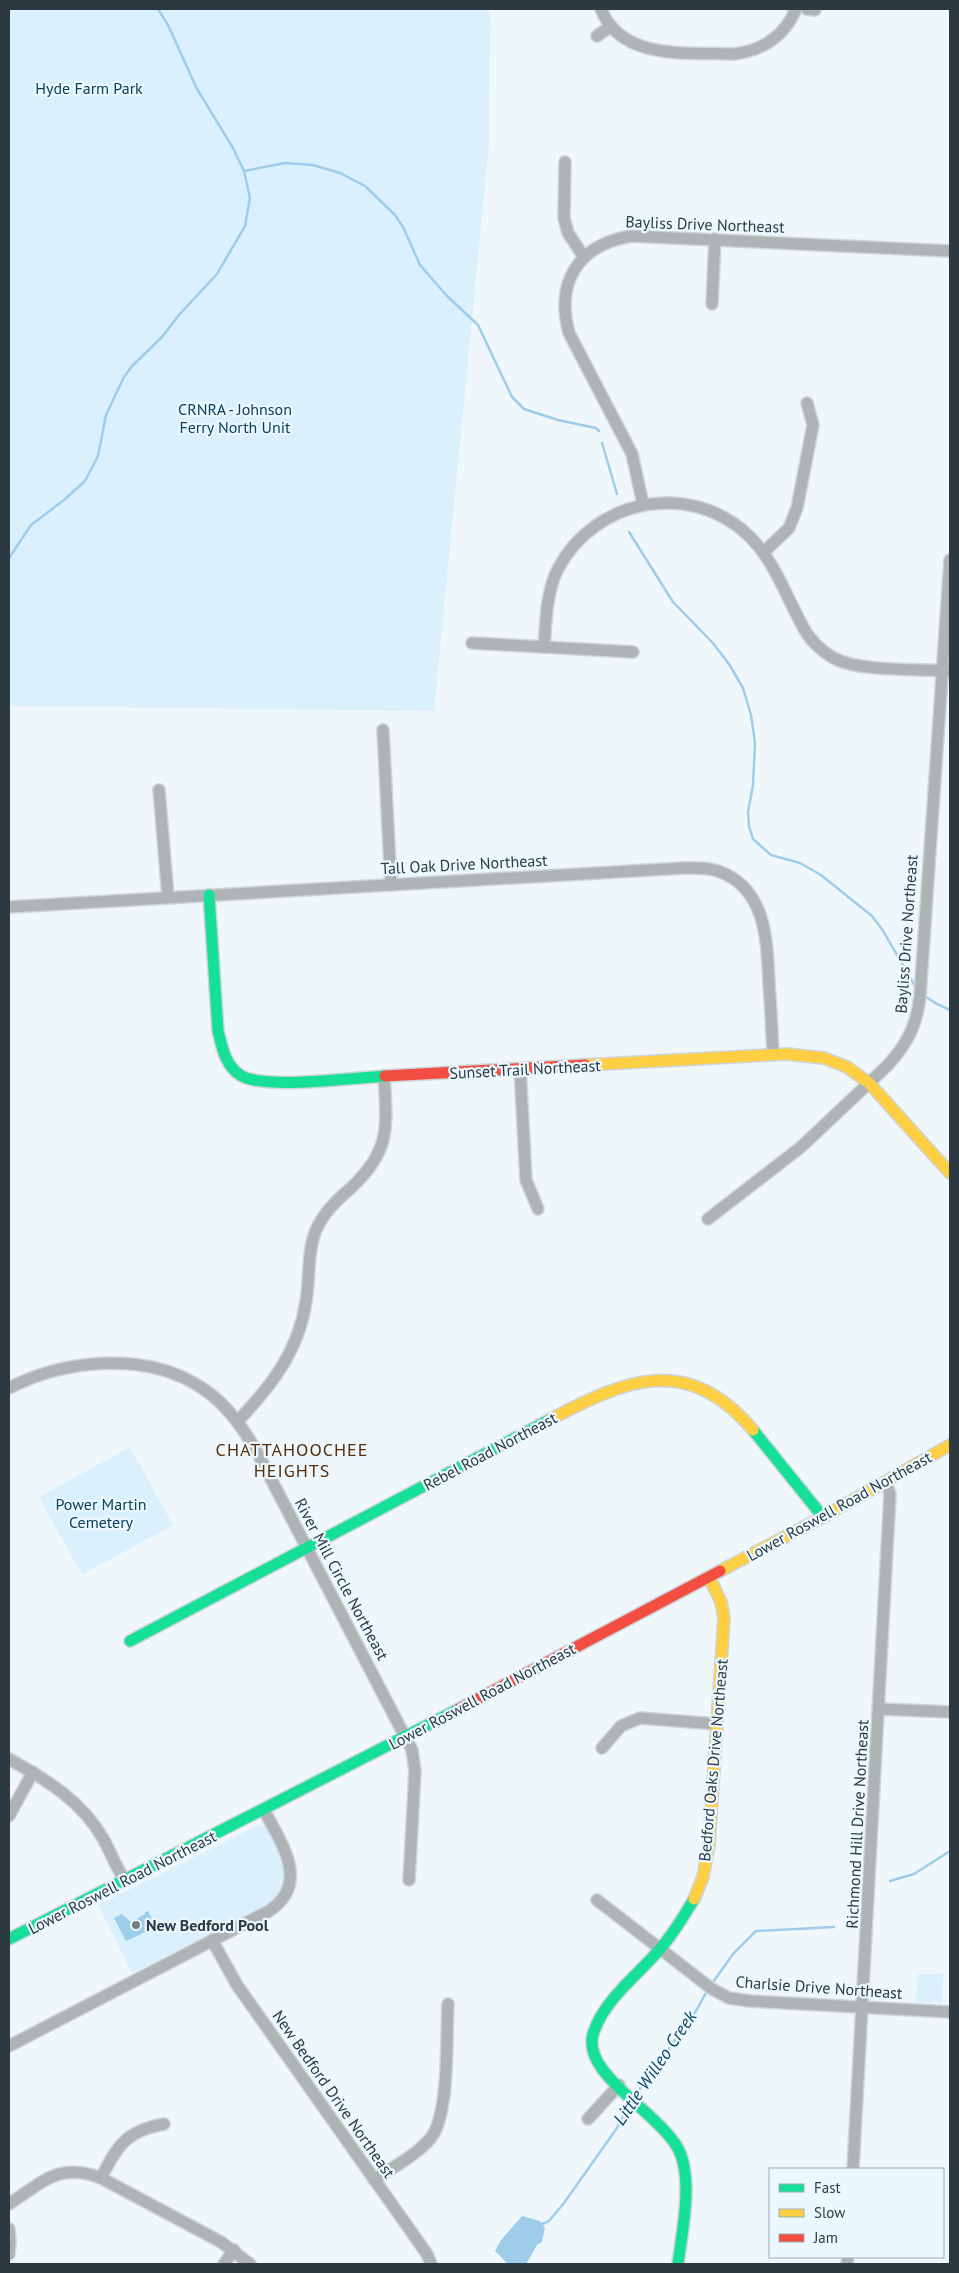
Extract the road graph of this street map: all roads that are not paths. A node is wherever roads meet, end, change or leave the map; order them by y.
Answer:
1 (601, 9) edge
2 (796, 9) edge
3 (610, 26) junction
4 (597, 36) dead end
5 (565, 162) dead end
6 (715, 239) junction
7 (950, 251) edge
8 (584, 257) junction
9 (712, 304) dead end
10 (807, 403) dead end
11 (643, 504) junction
12 (764, 552) junction
13 (950, 560) edge
14 (472, 643) dead end
15 (544, 647) junction
16 (634, 652) dead end
17 (947, 671) edge
18 (383, 730) dead end
19 (159, 790) dead end
20 (391, 885) junction
21 (209, 895) junction
22 (168, 897) junction
23 (9, 907) edge
24 (773, 1054) junction
25 (520, 1070) junction
26 (384, 1076) junction
27 (869, 1083) junction
28 (950, 1173) edge
29 (538, 1209) dead end
30 (708, 1219) dead end
31 (9, 1388) edge
32 (238, 1421) junction
33 (950, 1445) edge
34 (886, 1482) junction
35 (824, 1517) junction
36 (306, 1547) junction
37 (709, 1577) junction
38 (130, 1641) dead end
39 (880, 1710) junction
40 (950, 1712) edge
41 (717, 1724) junction
42 (405, 1736) junction
43 (602, 1748) dead end
44 (9, 1759) edge
45 (33, 1772) junction
46 (264, 1810) junction
47 (9, 1816) edge
48 (409, 1880) dead end
49 (124, 1882) junction
50 (597, 1900) dead end
51 (9, 1939) edge
52 (212, 1940) junction
53 (660, 1948) junction
54 (448, 2004) dead end
55 (863, 2008) junction
56 (950, 2012) edge
57 (9, 2046) edge
58 (619, 2085) junction
59 (588, 2119) dead end
60 (164, 2124) dead end
61 (853, 2168) edge
62 (101, 2178) junction
63 (374, 2180) junction
64 (9, 2204) edge
65 (9, 2230) edge
66 (234, 2250) junction
67 (9, 2254) edge
68 (224, 2264) edge
69 (250, 2264) edge
70 (432, 2264) edge
71 (678, 2264) edge

1 - 3 street
2 - 3 street
3 - 4 street
5 - 8 street
6 - 7 street, Bayliss Drive Northeast
6 - 8 street, Bayliss Drive Northeast
6 - 9 street
8 - 11 street, Bayliss Drive Northeast
10 - 12 street
11 - 12 street
11 - 15 street
12 - 17 street
13 - 17 street, Bayliss Drive Northeast
14 - 15 street
15 - 16 street
17 - 27 street, Bayliss Drive Northeast
18 - 20 street
19 - 22 street
20 - 21 street, Tall Oak Drive Northeast
20 - 24 street, Tall Oak Drive Northeast
21 - 22 street, Tall Oak Drive Northeast
21 - 26 street, Sunset Trail Northeast
22 - 23 street, Tall Oak Drive Northeast
24 - 25 street, Sunset Trail Northeast
24 - 27 street, Sunset Trail Northeast
25 - 26 street, Sunset Trail Northeast
25 - 29 street
26 - 32 street
27 - 28 street, Sunset Trail Northeast
27 - 30 street, Bayliss Drive Northeast
31 - 32 street, River Mill Circle Northeast
32 - 36 street, River Mill Circle Northeast
33 - 34 street, Lower Roswell Road Northeast
34 - 35 street, Lower Roswell Road Northeast
34 - 39 street, Richmond Hill Drive Northeast
35 - 36 street, Rebel Road Northeast
35 - 37 street, Lower Roswell Road Northeast
36 - 38 street, Rebel Road Northeast
36 - 42 street, River Mill Circle Northeast
37 - 41 street, Bedford Oaks Drive Northeast
37 - 42 street, Lower Roswell Road Northeast
39 - 40 street
39 - 55 street, Richmond Hill Drive Northeast
41 - 43 street
41 - 53 street, Bedford Oaks Drive Northeast
42 - 46 street, Lower Roswell Road Northeast
42 - 48 street, River Mill Circle Northeast
44 - 45 street
45 - 47 street
45 - 49 street
46 - 49 street, Lower Roswell Road Northeast
46 - 52 street
49 - 51 street, Lower Roswell Road Northeast
50 - 53 street, Charlsie Drive Northeast
52 - 57 street
52 - 63 street, New Bedford Drive Northeast
53 - 55 street, Charlsie Drive Northeast
53 - 58 street, Bedford Oaks Drive Northeast
54 - 63 street
55 - 56 street, Charlsie Drive Northeast
55 - 61 street, Richmond Hill Drive Northeast
58 - 59 street
58 - 71 street, Bedford Oaks Drive Northeast
60 - 62 street
62 - 64 street
62 - 66 street
63 - 70 street, New Bedford Drive Northeast
65 - 67 street
66 - 68 street
66 - 69 street

